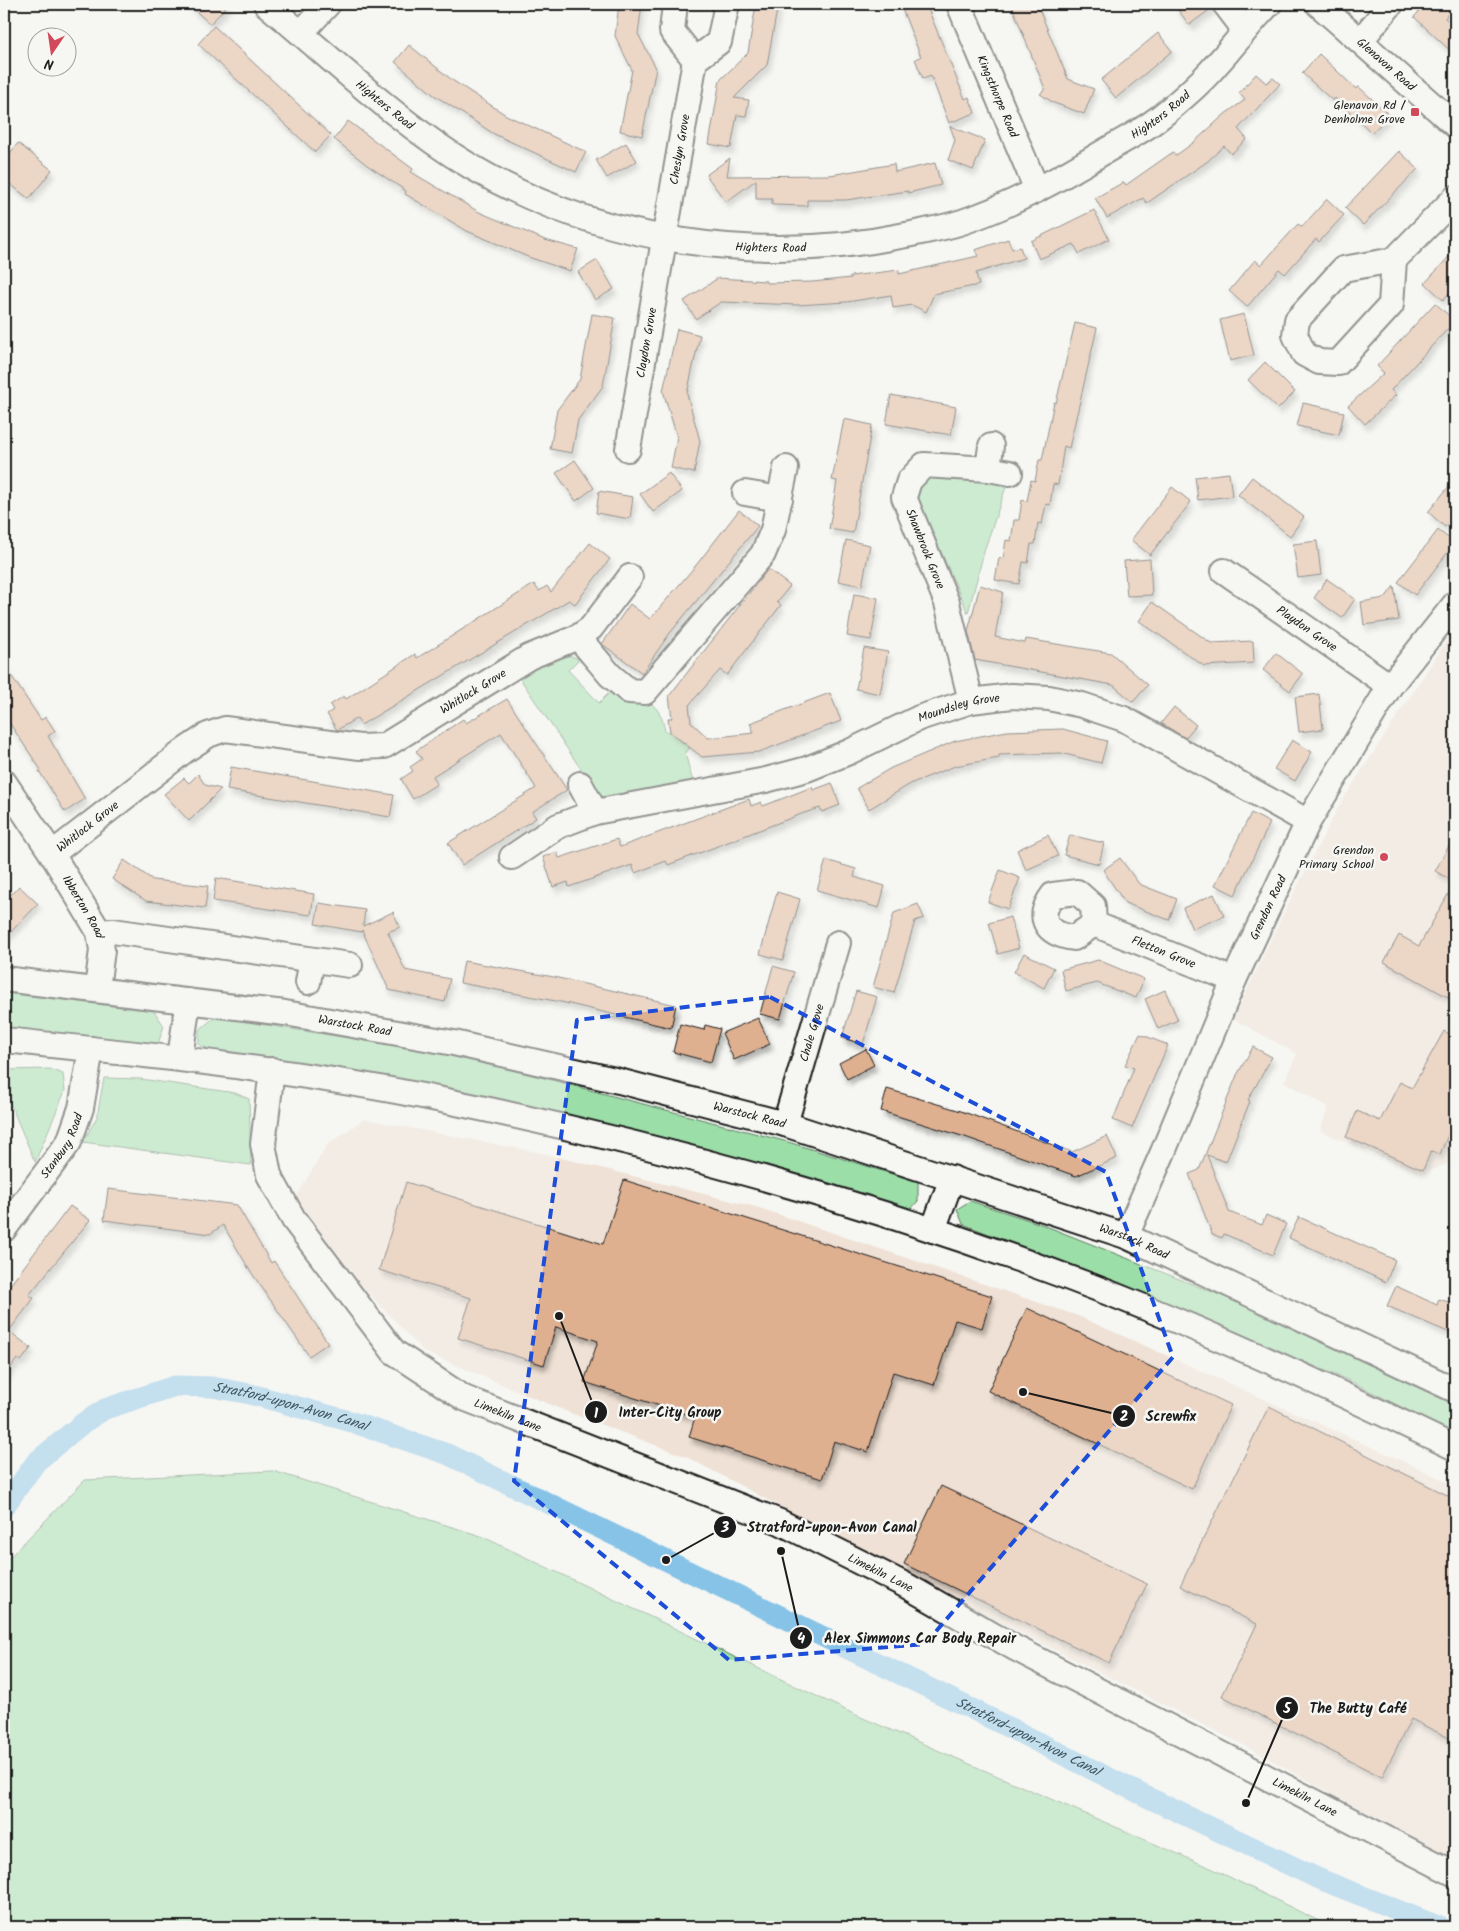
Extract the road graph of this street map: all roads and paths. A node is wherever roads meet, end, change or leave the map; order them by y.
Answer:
1 (266, 4) edge
2 (328, 4) edge
3 (675, 4) edge
4 (727, 4) edge
5 (959, 4) edge
6 (1225, 4) edge
7 (1269, 4) edge
8 (1318, 4) edge
9 (1391, 4) edge
10 (1244, 28) junction
11 (301, 33) junction
12 (1361, 40) junction
13 (695, 60) junction
14 (1455, 125) edge
15 (1037, 190) junction
16 (1455, 198) edge
17 (664, 238) junction
18 (1394, 260) junction
19 (992, 446) dead end
20 (628, 449) dead end
21 (786, 468) dead end
22 (745, 493) dead end
23 (780, 499) junction
24 (1224, 572) dead end
25 (630, 577) dead end
26 (1455, 604) edge
27 (578, 637) junction
28 (1390, 686) junction
29 (971, 702) junction
30 (4, 782) edge
31 (580, 784) dead end
32 (595, 812) junction
33 (1308, 822) junction
34 (52, 854) junction
35 (512, 857) dead end
36 (1094, 924) dead end
37 (99, 932) junction
38 (838, 943) dead end
39 (350, 965) dead end
40 (4, 979) edge
41 (1234, 980) junction
42 (97, 989) junction
43 (188, 1001) junction
44 (4, 1040) edge
45 (91, 1049) junction
46 (180, 1058) junction
47 (272, 1070) junction
48 (786, 1124) junction
49 (952, 1178) junction
50 (4, 1229) edge
51 (933, 1230) junction
52 (1126, 1236) junction
53 (1455, 1390) edge
54 (1455, 1448) edge
55 (1455, 1874) edge

1 - 11 street, Highters Road
2 - 11 street
3 - 13 street
4 - 13 street
5 - 15 street, Kingsthorpe Road
6 - 10 street
7 - 10 street, Highters Road
8 - 12 street, Glenavon Road
9 - 12 street
10 - 15 street, Highters Road
11 - 17 street, Highters Road
12 - 14 street, Glenavon Road
13 - 17 street, Cheslyn Grove
15 - 17 street, Highters Road
16 - 18 street
17 - 20 street, Claydon Grove
18 - 18 street
19 - 29 street, Shawbrook Grove
21 - 23 street
22 - 23 street
23 - 27 street
24 - 28 street, Playdon Grove
25 - 27 street, Whitlock Grove
26 - 28 street, Grendon Road
27 - 34 street, Whitlock Grove
28 - 33 street, Grendon Road
29 - 32 street, Moundsley Grove
29 - 33 street, Moundsley Grove
30 - 34 street, Ibberton Road
31 - 32 street
32 - 35 street, Moundsley Grove
33 - 41 street, Grendon Road
34 - 37 street, Ibberton Road
36 - 41 street, Fletton Grove
37 - 39 street
37 - 42 street, Ibberton Road
38 - 48 street, Chale Grove
40 - 42 street, Warstock Road
41 - 52 street, Grendon Road
42 - 43 street, Warstock Road
43 - 46 street
43 - 48 street, Warstock Road
44 - 45 street
45 - 46 street
45 - 50 street, Stanbury Road
46 - 47 street
47 - 51 street
47 - 55 street, Limekiln Lane
48 - 49 street, Warstock Road
49 - 51 street
49 - 52 street, Warstock Road
51 - 54 street
52 - 53 street, Warstock Road

